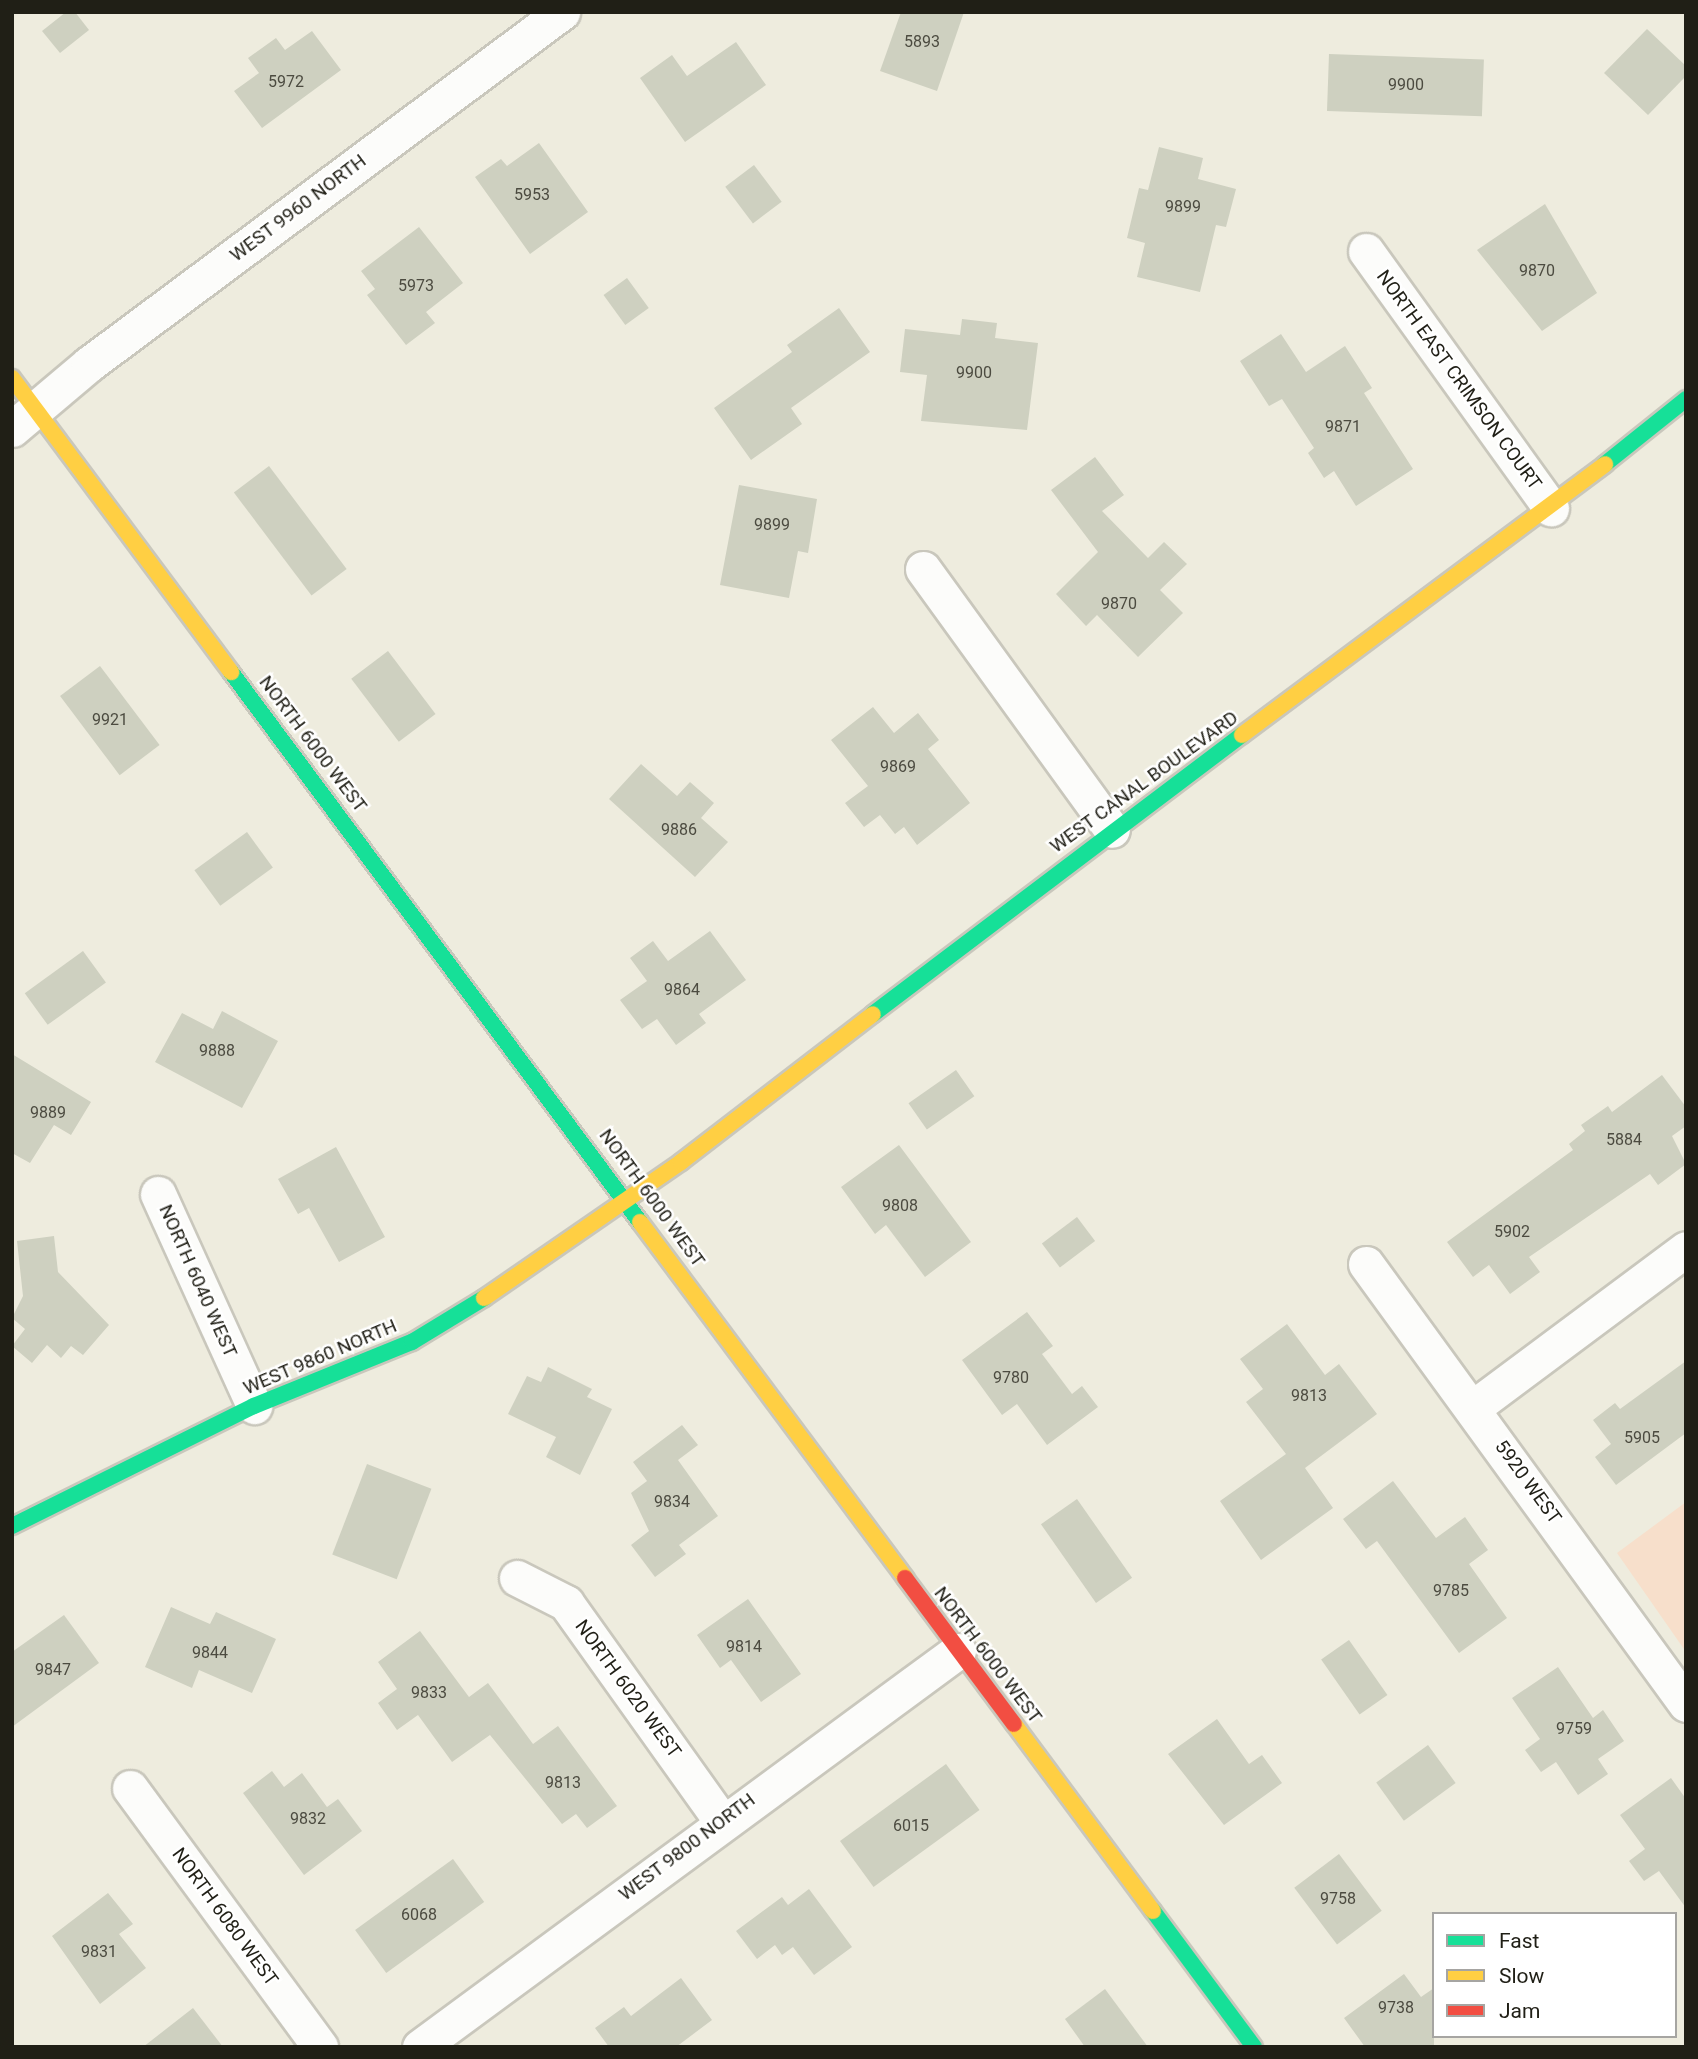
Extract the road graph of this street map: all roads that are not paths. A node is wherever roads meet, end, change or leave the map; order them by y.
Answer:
1 (562, 12) edge
2 (1366, 251) dead end
3 (12, 378) edge
4 (1686, 399) edge
5 (25, 419) edge
6 (1551, 508) junction
7 (923, 569) dead end
8 (1112, 830) junction
9 (158, 1194) dead end
10 (626, 1199) junction
11 (1686, 1248) edge
12 (1366, 1264) dead end
13 (254, 1406) junction
14 (1474, 1407) junction
15 (12, 1526) edge
16 (517, 1578) dead end
17 (958, 1651) junction
18 (1686, 1704) edge
19 (130, 1788) dead end
20 (721, 1821) junction
21 (320, 2047) edge
22 (420, 2047) edge
23 (1254, 2047) edge

1 - 5 street, WEST 9960 NORTH
2 - 6 street, NORTH EAST CRIMSON COURT
3 - 5 street, NORTH 6000 WEST
4 - 6 street, WEST CANAL BOULEVARD
5 - 10 street, NORTH 6000 WEST
6 - 8 street, WEST CANAL BOULEVARD
7 - 8 street
8 - 10 street, WEST CANAL BOULEVARD
9 - 13 street, NORTH 6040 WEST
10 - 13 street, WEST 9860 NORTH
10 - 17 street, NORTH 6000 WEST
11 - 14 street
12 - 14 street, 5920 WEST
13 - 15 street, WEST 9860 NORTH
14 - 18 street, 5920 WEST
16 - 20 street, NORTH 6020 WEST
17 - 20 street, WEST 9800 NORTH
17 - 23 street, NORTH 6000 WEST
19 - 21 street, NORTH 6080 WEST
20 - 22 street, WEST 9800 NORTH

